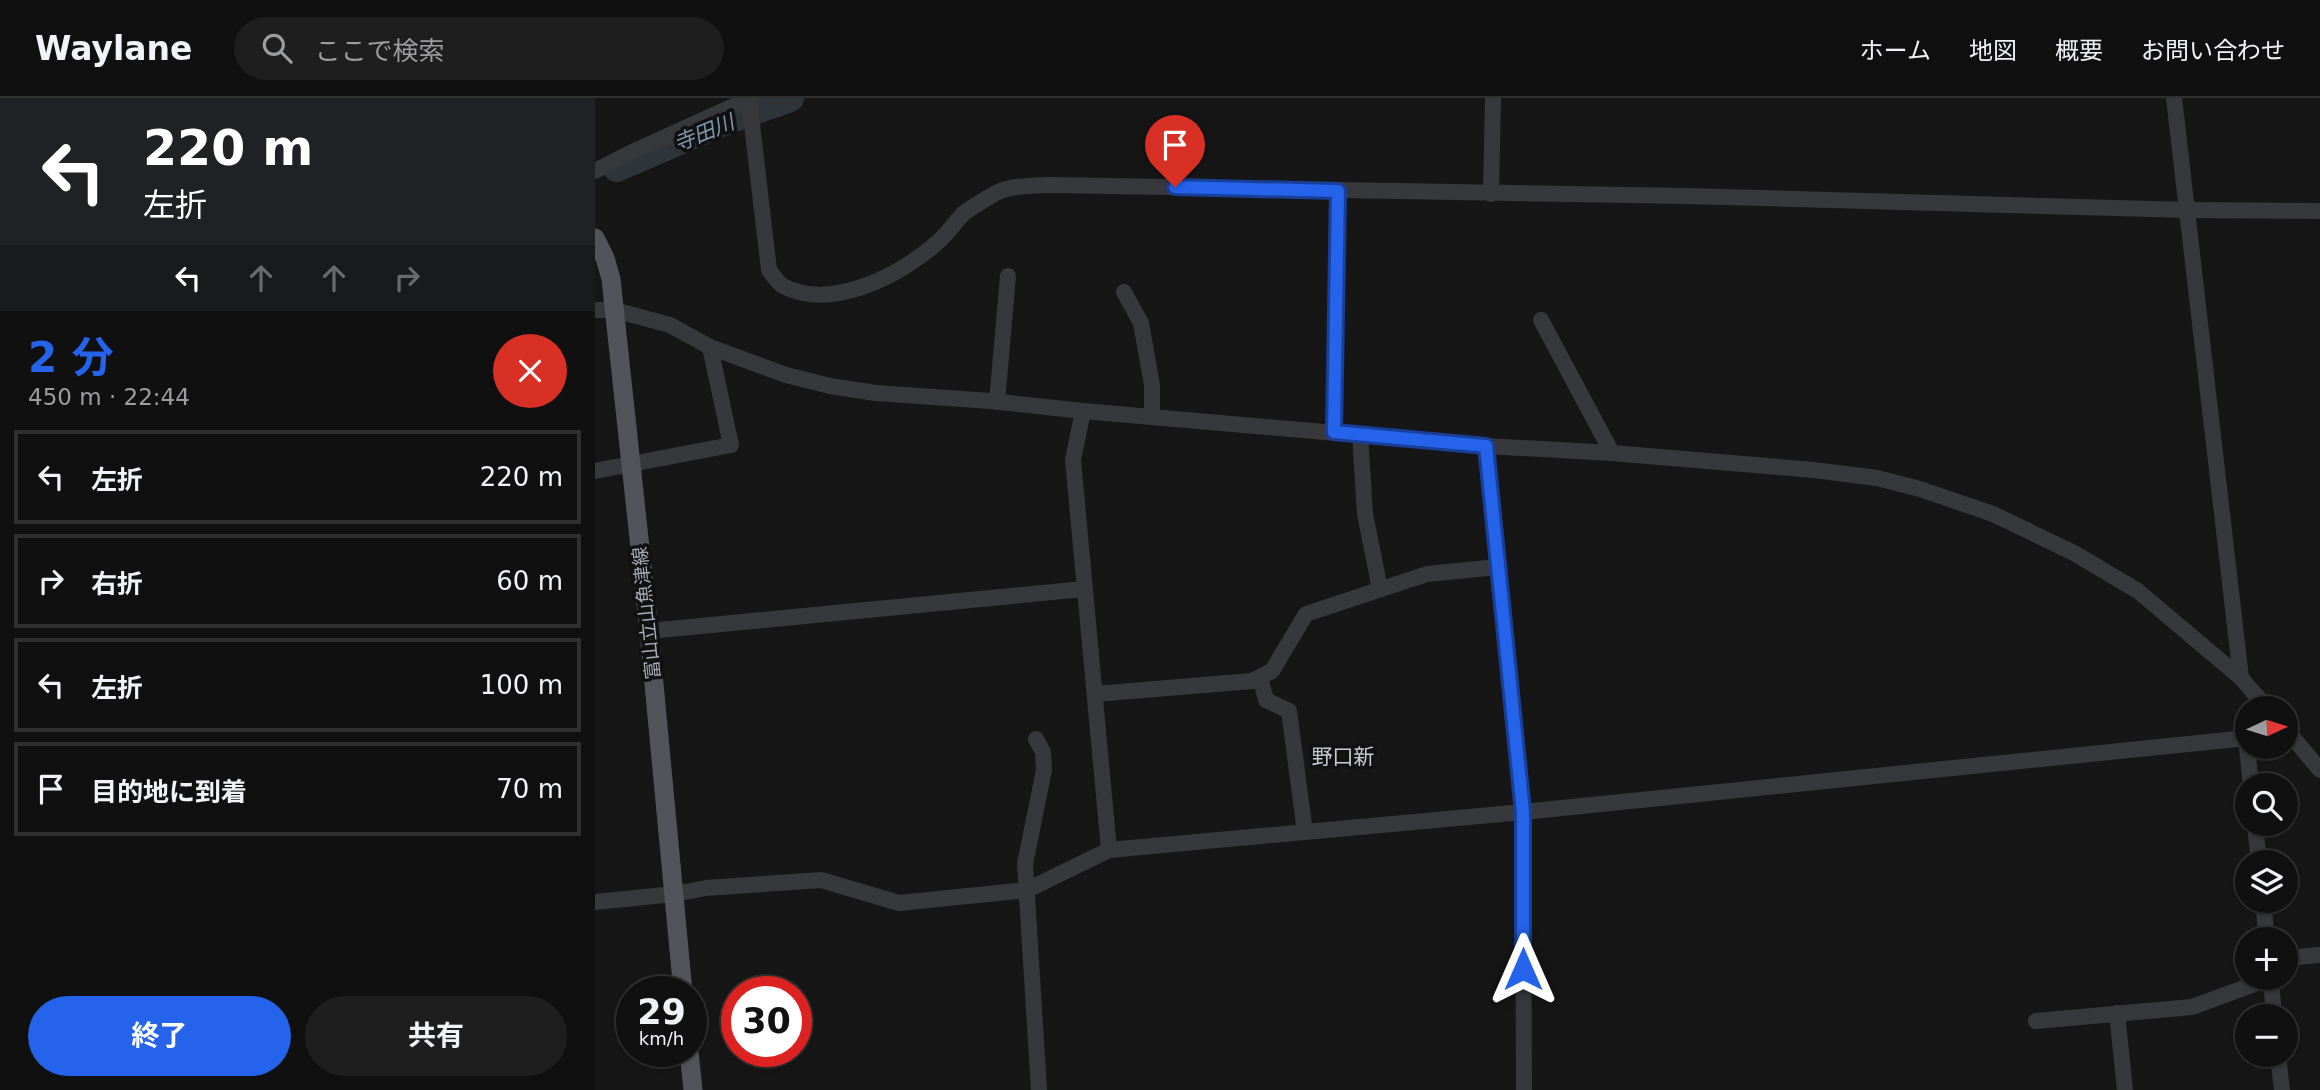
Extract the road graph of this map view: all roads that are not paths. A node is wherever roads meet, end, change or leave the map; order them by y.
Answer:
1 (1493, 98) edge
2 (2174, 98) edge
3 (749, 99) edge
4 (595, 171) edge
5 (1338, 191) junction
6 (1491, 194) junction
7 (2187, 210) junction
8 (2320, 211) edge
9 (595, 238) edge
10 (600, 257) edge
11 (1008, 276) dead end
12 (1124, 292) dead end
13 (605, 310) edge
14 (1541, 320) dead end
15 (710, 347) junction
16 (997, 402) junction
17 (1083, 411) junction
18 (1152, 417) junction
19 (1334, 432) junction
20 (1360, 434) junction
21 (1486, 446) junction
22 (1612, 453) junction
23 (631, 463) junction
24 (595, 471) edge
25 (1498, 567) junction
26 (1084, 589) junction
27 (1380, 590) junction
28 (649, 631) junction
29 (1260, 677) junction
30 (2241, 678) junction
31 (1095, 694) junction
32 (2257, 696) edge
33 (1036, 739) dead end
34 (2235, 739) edge
35 (2298, 744) edge
36 (2320, 770) edge
37 (1523, 812) junction
38 (1305, 832) junction
39 (1109, 850) junction
40 (1027, 890) junction
41 (674, 894) junction
42 (595, 902) edge
43 (2320, 955) edge
44 (2298, 957) edge
45 (682, 976) edge
46 (2273, 1004) edge
47 (2117, 1013) junction
48 (2036, 1021) dead end
49 (691, 1067) edge
50 (2279, 1067) edge
51 (693, 1090) edge
52 (1039, 1090) edge
53 (1524, 1090) edge
54 (2125, 1090) edge
55 (2282, 1090) edge

1 - 6 street
2 - 7 street
3 - 4 street
3 - 5 street
5 - 6 street
5 - 19 street
6 - 7 street
7 - 8 street
7 - 30 street
9 - 10 main road, 富山立山魚津線
10 - 13 main road, 富山立山魚津線
11 - 16 street
12 - 18 street
13 - 15 street
13 - 23 main road, 富山立山魚津線
14 - 22 street
15 - 16 street
15 - 23 street
16 - 17 street
17 - 18 street
17 - 26 street
18 - 19 street
19 - 20 street
20 - 21 street
20 - 27 street
21 - 22 street
21 - 25 street
22 - 30 street
23 - 24 street
23 - 28 main road, 富山立山魚津線
25 - 27 street
25 - 37 street
26 - 28 street
26 - 31 street
27 - 29 street
28 - 41 main road, 富山立山魚津線
29 - 31 street
29 - 38 street
30 - 32 street
31 - 39 street
33 - 40 street
34 - 37 street
35 - 36 street
37 - 38 street
37 - 53 street
38 - 39 street
39 - 40 street
40 - 41 street
40 - 52 street
41 - 42 street
41 - 45 main road, 富山立山魚津線
43 - 44 street
46 - 47 street
47 - 48 street
47 - 54 street
49 - 51 main road
50 - 55 street

